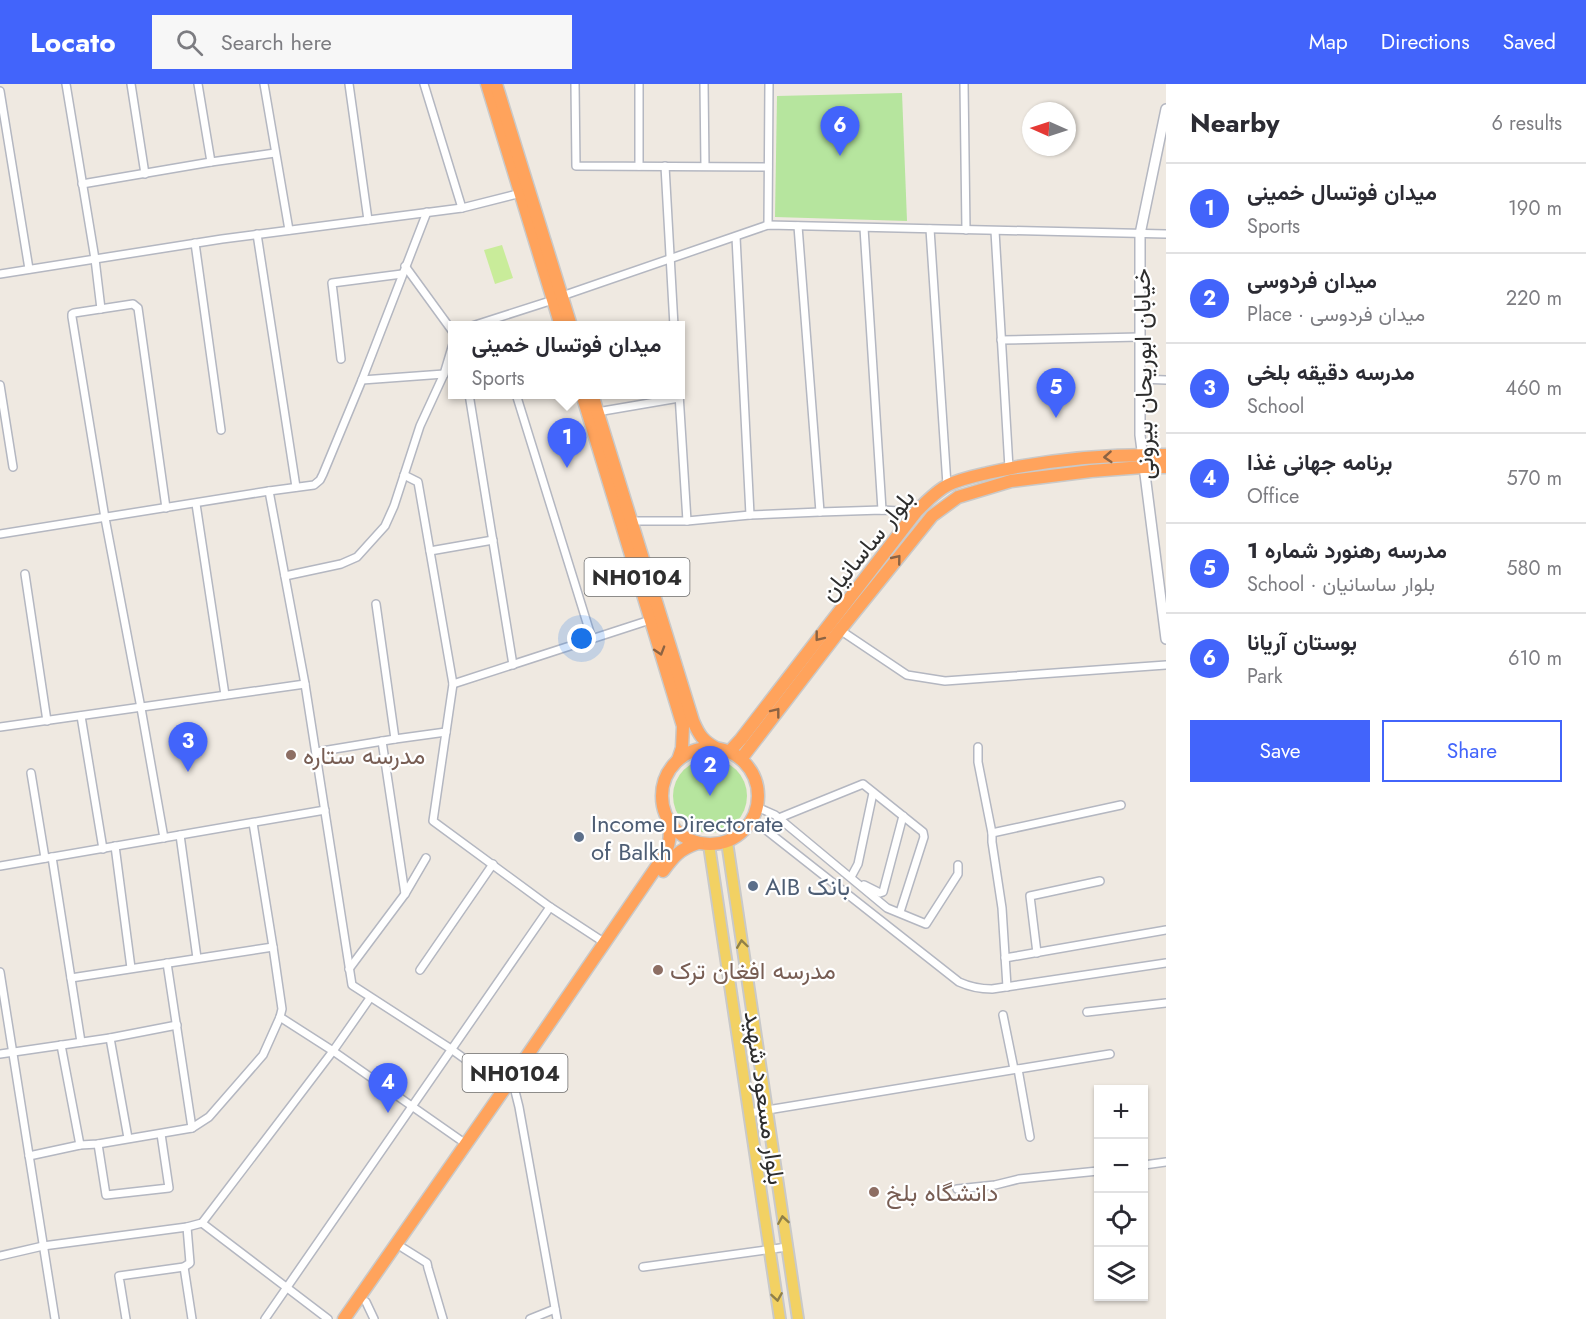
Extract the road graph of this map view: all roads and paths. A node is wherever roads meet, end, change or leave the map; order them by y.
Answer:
1 (66, 84) edge
2 (131, 84) edge
3 (198, 84) edge
4 (264, 84) edge
5 (349, 84) edge
6 (424, 84) edge
7 (487, 84) edge
8 (496, 84) edge
9 (575, 84) edge
10 (639, 84) edge
11 (704, 84) edge
12 (769, 84) edge
13 (964, 84) edge
14 (0, 94) edge
15 (1166, 109) edge
16 (3, 132) edge
17 (275, 153) junction
18 (211, 162) junction
19 (639, 166) junction
20 (665, 166) junction
21 (705, 166) junction
22 (768, 167) junction
23 (145, 174) junction
24 (82, 184) junction
25 (525, 192) junction
26 (462, 208) junction
27 (427, 212) junction
28 (368, 220) junction
29 (768, 225) junction
30 (798, 226) junction
31 (864, 228) junction
32 (930, 229) junction
33 (289, 230) junction
34 (966, 230) junction
35 (995, 231) junction
36 (257, 234) junction
37 (1140, 234) junction
38 (1166, 234) edge
39 (736, 237) junction
40 (195, 243) junction
41 (95, 259) junction
42 (670, 260) junction
43 (405, 266) junction
44 (29, 269) junction
45 (0, 274) edge
46 (402, 274) junction
47 (557, 298) junction
48 (101, 309) junction
49 (497, 321) edge
50 (560, 321) edge
51 (568, 321) edge
52 (674, 321) edge
53 (448, 326) edge
54 (1140, 336) junction
55 (1002, 340) junction
56 (342, 359) dead end
57 (448, 366) edge
58 (444, 374) junction
59 (1140, 379) junction
60 (362, 380) junction
61 (1166, 380) edge
62 (0, 386) edge
63 (471, 399) edge
64 (518, 399) edge
65 (584, 399) edge
66 (593, 399) edge
67 (664, 399) edge
68 (679, 399) edge
69 (597, 412) junction
70 (221, 430) dead end
71 (1166, 455) edge
72 (1142, 461) junction
73 (12, 467) dead end
74 (1166, 467) edge
75 (1009, 468) junction
76 (404, 475) junction
77 (947, 485) junction
78 (296, 487) junction
79 (269, 491) junction
80 (196, 504) junction
81 (166, 508) junction
82 (882, 510) junction
83 (820, 512) junction
84 (916, 512) junction
85 (750, 515) junction
86 (105, 518) junction
87 (687, 520) junction
88 (631, 521) junction
89 (0, 534) edge
90 (493, 540) junction
91 (430, 550) junction
92 (25, 574) dead end
93 (285, 576) junction
94 (376, 604) dead end
95 (650, 620) junction
96 (840, 630) junction
97 (592, 639) junction
98 (1166, 639) edge
99 (513, 665) junction
100 (1166, 665) edge
101 (305, 684) junction
102 (453, 684) junction
103 (225, 695) junction
104 (141, 708) junction
105 (81, 716) junction
106 (47, 721) junction
107 (0, 727) edge
108 (446, 732) junction
109 (394, 739) junction
110 (382, 741) junction
111 (978, 747) dead end
112 (716, 748) junction
113 (316, 752) junction
114 (729, 752) junction
115 (741, 759) junction
116 (678, 760) junction
117 (31, 773) dead end
118 (873, 793) junction
119 (1120, 805) dead end
120 (757, 807) junction
121 (325, 810) junction
122 (903, 816) junction
123 (778, 818) junction
124 (752, 819) junction
125 (669, 822) junction
126 (253, 823) junction
127 (992, 833) junction
128 (180, 835) junction
129 (164, 838) junction
130 (727, 842) junction
131 (704, 844) junction
132 (115, 846) junction
133 (103, 849) junction
134 (49, 858) junction
135 (426, 858) dead end
136 (493, 864) junction
137 (958, 865) dead end
138 (0, 866) edge
139 (851, 878) junction
140 (1100, 881) dead end
141 (861, 885) junction
142 (405, 894) junction
143 (640, 898) junction
144 (550, 907) junction
145 (900, 912) junction
146 (1166, 930) edge
147 (605, 943) junction
148 (273, 946) junction
149 (1037, 953) junction
150 (197, 958) junction
151 (1005, 958) junction
152 (167, 963) junction
153 (1166, 963) edge
154 (131, 968) junction
155 (349, 969) junction
156 (420, 970) dead end
157 (0, 972) edge
158 (71, 978) junction
159 (1007, 987) junction
160 (370, 998) junction
161 (1166, 1003) edge
162 (1087, 1012) dead end
163 (1003, 1016) dead end
164 (280, 1017) junction
165 (177, 1026) junction
166 (110, 1038) junction
167 (81, 1042) junction
168 (61, 1045) junction
169 (451, 1049) junction
170 (333, 1051) junction
171 (12, 1052) junction
172 (0, 1054) edge
173 (1110, 1054) dead end
174 (1016, 1069) junction
175 (510, 1087) junction
176 (413, 1107) junction
177 (766, 1110) junction
178 (749, 1113) junction
179 (192, 1128) junction
180 (161, 1134) junction
181 (1030, 1137) dead end
182 (128, 1138) junction
183 (98, 1144) junction
184 (466, 1144) junction
185 (80, 1145) junction
186 (28, 1156) junction
187 (1166, 1162) edge
188 (1148, 1164) edge
189 (1094, 1171) edge
190 (957, 1189) dead end
191 (202, 1223) junction
192 (187, 1227) junction
193 (43, 1246) junction
194 (787, 1247) junction
195 (403, 1248) junction
196 (770, 1249) junction
197 (0, 1256) edge
198 (184, 1267) junction
199 (643, 1267) dead end
200 (288, 1288) junction
201 (366, 1302) junction
202 (555, 1309) junction
203 (55, 1319) edge
204 (126, 1319) edge
205 (192, 1319) edge
206 (265, 1319) edge
207 (328, 1319) edge
208 (344, 1319) edge
209 (354, 1319) edge
210 (374, 1319) edge
211 (443, 1319) edge
212 (530, 1319) edge
213 (557, 1319) edge
214 (780, 1319) edge
215 (798, 1319) edge

1 - 24 street
2 - 23 street
3 - 18 street
4 - 17 street
5 - 28 street
6 - 26 street
7 - 25 highway
8 - 25 highway
9 - 19 street
10 - 19 street
11 - 21 street
12 - 22 street
13 - 34 street
14 - 16 street
15 - 37 street, خیابان ابوریحان بیرونی
16 - 44 street
17 - 18 street
17 - 33 street
18 - 23 street
19 - 20 street
20 - 21 street
20 - 42 street
21 - 22 street
22 - 29 street
23 - 24 street
24 - 41 street
25 - 26 street
25 - 47 highway
26 - 27 street
27 - 28 street
27 - 43 street
28 - 33 street
29 - 30 street
29 - 39 street
30 - 31 street
30 - 83 street
31 - 32 street
31 - 82 street
32 - 34 street
32 - 77 street
33 - 36 street
34 - 35 street
35 - 37 street
35 - 55 street
36 - 40 street
36 - 78 street
37 - 38 street
37 - 54 street, خیابان ابوریحان بیرونی
39 - 42 street
39 - 85 street
40 - 41 street
40 - 70 street
41 - 44 street
41 - 48 street
42 - 47 street
42 - 52 street
43 - 46 street
43 - 53 street
44 - 45 street
46 - 56 street
46 - 60 street
47 - 49 street
47 - 50 highway
47 - 51 highway
48 - 81 street
48 - 86 street
54 - 55 street
54 - 59 street, خیابان ابوریحان بیرونی
55 - 75 street
57 - 58 street
58 - 60 street
58 - 76 street
59 - 61 street
59 - 72 street, خیابان ابوریحان بیرونی
60 - 78 street
62 - 73 street
63 - 90 street
64 - 97 street
65 - 95 highway, NH0104
66 - 69 highway, NH0104
67 - 69 street
68 - 87 street
69 - 88 highway, NH0104
71 - 72 highway, بلوار ساسانیان
72 - 74 highway, بلوار ساسانیان
72 -> 75 highway, بلوار ساسانیان
96 -> 72 highway, بلوار ساسانیان
72 - 98 street, خیابان ابوریحان بیرونی
75 - 77 highway, بلوار ساسانیان
76 - 91 street
76 - 93 street
77 - 84 highway, بلوار ساسانیان
78 - 79 street
79 - 80 street
79 - 93 street
80 - 81 street
80 - 103 street
81 - 86 street
82 - 83 street
82 - 84 street
83 - 85 street
84 -> 114 highway, بلوار ساسانیان
85 - 87 street
86 - 89 street
86 - 104 street
87 - 88 street
88 - 112 highway, NH0104
90 - 91 street
90 - 99 street
91 - 102 street
92 - 106 street
93 - 101 street
94 - 109 street
95 - 97 street
95 -> 116 highway, NH0104
96 - 100 street
115 -> 96 highway, بلوار ساسانیان
97 - 99 street
99 - 102 street
101 - 103 street
101 - 113 street
102 - 108 street
103 - 104 street
104 - 105 street
104 - 129 street
105 - 106 street
105 - 133 street
106 - 107 street
108 - 109 street
108 - 136 street
109 - 110 street
110 - 113 street
110 - 142 street
111 - 127 street
112 - 114 highway, NH0104
112 - 116 highway, NH0104
113 - 121 street
114 - 115 highway, NH0104
115 - 120 highway, NH0104
116 - 125 highway, NH0104
117 - 134 street
118 - 122 street
118 - 123 street
118 - 139 street
119 - 127 street
120 - 123 street
120 - 124 highway, NH0104
121 - 126 street
121 - 155 street
122 - 141 street
122 - 145 street
123 - 139 street
124 - 130 highway, NH0104
124 - 159 street
125 - 131 highway
125 - 143 highway, NH0104
126 - 128 street
126 - 148 street
127 - 151 street
128 - 129 street
128 - 150 street
129 - 132 street
130 - 131 highway, NH0104
177 -> 130 main road, بلوار مسعود شهید
131 - 143 highway, NH0104
131 - 178 main road, بلوار مسعود شهید
132 - 133 street
132 - 154 street
133 - 134 street
134 - 138 street
134 - 158 street
135 - 142 street
136 - 144 street
136 - 156 street
137 - 145 street
139 - 141 street
140 - 149 street
141 - 145 street
142 - 155 street
143 - 147 highway, NH0104
143 - 175 highway, NH0104
144 - 147 street
144 - 169 street
146 - 149 street
147 - 175 highway, NH0104
148 - 150 street
148 - 164 street
149 - 151 street
150 - 152 street
151 - 159 street
152 - 154 street
152 - 165 street
153 - 159 street
154 - 158 street
155 - 160 street
157 - 171 street
158 - 167 street
160 - 169 street
160 - 170 street
161 - 162 street
163 - 174 street
164 - 170 street
164 - 179 street
165 - 166 street
165 - 179 street
166 - 167 street
166 - 182 street
167 - 168 street
168 - 171 street
168 - 185 street
169 - 175 street
169 - 176 street
170 - 176 street
170 - 191 street
171 - 172 street
171 - 186 street
173 - 174 street
174 - 177 street
174 - 181 street
175 - 184 highway, NH0104
175 - 195 highway, NH0104
175 - 202 street
176 - 184 street
176 - 200 street
177 - 178 street
194 -> 177 main road, بلوار مسعود شهید
178 - 196 main road, بلوار مسعود شهید
179 - 180 street
180 - 182 street
180 - 183 street
182 - 183 street
183 - 185 street
184 - 208 highway, NH0104
185 - 186 street
186 - 193 street
187 - 188 street
189 - 190 street
191 - 192 street
191 - 200 street
192 - 193 street
192 - 198 street
193 - 197 street
193 - 203 street
194 - 196 street
194 - 215 main road, بلوار مسعود شهید
195 - 201 highway, NH0104
195 - 211 street
196 - 199 street
196 -> 214 main road, بلوار مسعود شهید
198 - 204 street
198 - 205 street
200 - 206 street
200 - 207 street
201 - 209 highway, NH0104
201 - 210 street
202 - 212 street
202 - 213 street

